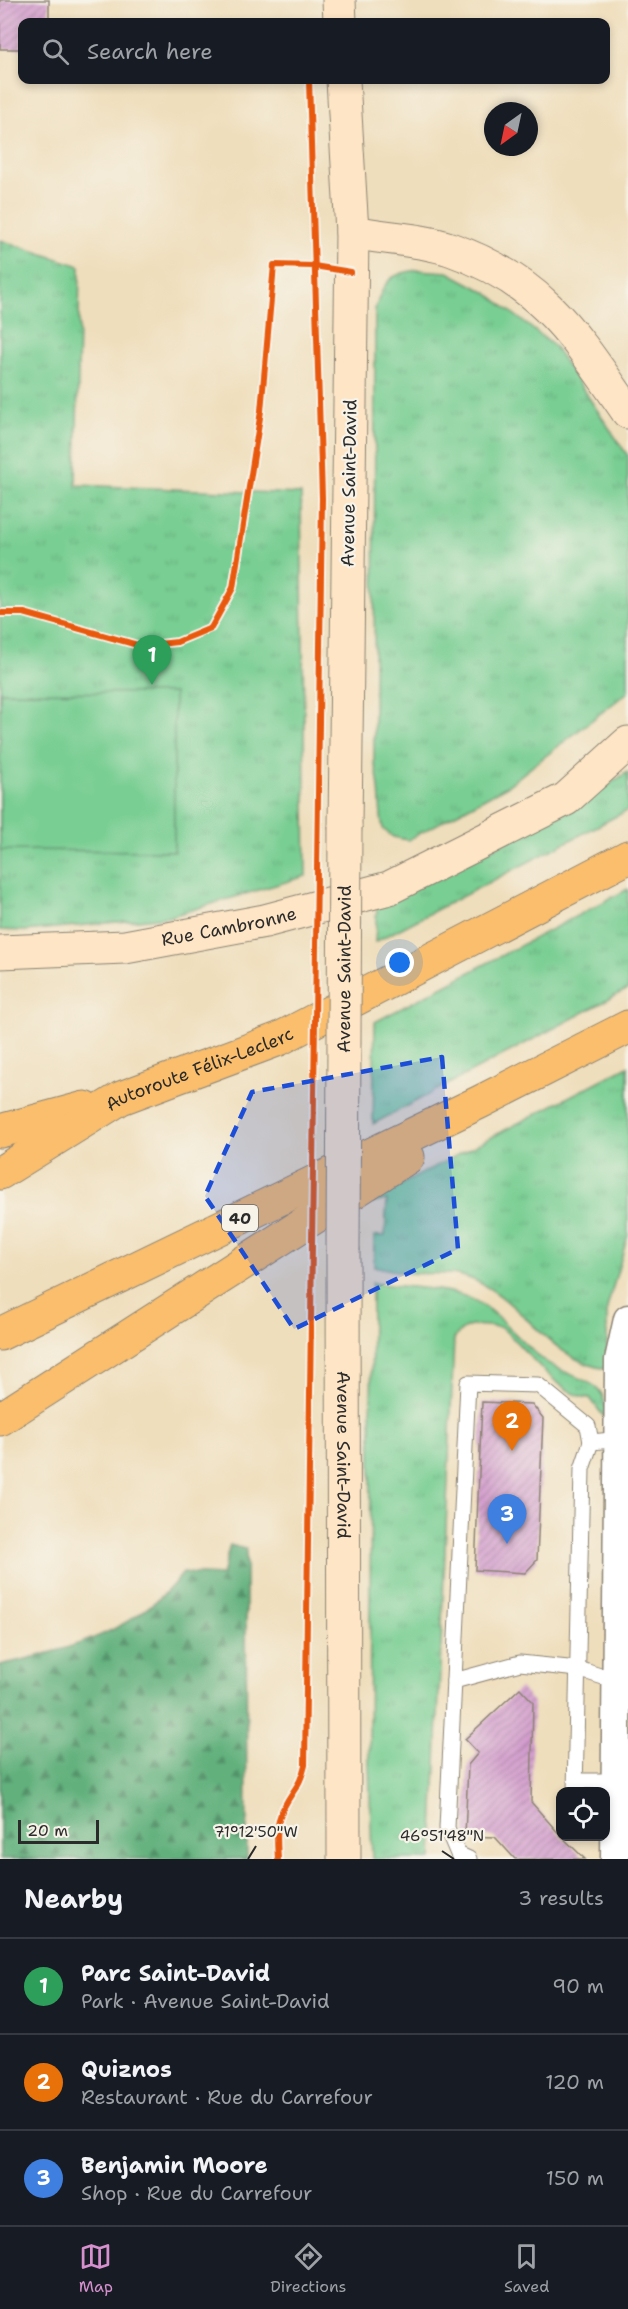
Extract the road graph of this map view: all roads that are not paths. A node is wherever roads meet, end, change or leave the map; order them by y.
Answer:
1 (339, 0) edge
2 (340, 18) edge
3 (343, 84) edge
4 (351, 232) junction
5 (628, 412) edge
6 (628, 743) edge
7 (628, 857) edge
8 (0, 952) edge
9 (628, 1027) edge
10 (121, 1098) junction
11 (480, 1102) junction
12 (0, 1131) edge
13 (0, 1173) edge
14 (628, 1318) edge
15 (0, 1334) edge
16 (0, 1419) edge
17 (623, 1439) edge
18 (591, 1442) junction
19 (578, 1669) junction
20 (454, 1682) junction
21 (622, 1682) edge
22 (616, 1781) junction
23 (575, 1786) edge
24 (619, 1847) edge
25 (344, 1859) edge
26 (469, 1859) edge

1 - 2 street
3 - 4 street, Avenue Saint-David
4 - 5 street
4 - 25 street, Avenue Saint-David, bridge
6 - 8 street, Rue Cambronne
7 - 10 highway, Autoroute Félix-Leclerc
9 - 11 highway, 40
10 - 12 highway
10 - 13 highway, Autoroute Félix-Leclerc
11 - 15 highway, 40
11 - 16 highway
14 - 17 street
17 - 18 lane
17 - 21 street
18 - 19 lane
18 - 20 lane
19 - 20 lane
19 - 21 lane
19 - 23 lane
20 - 26 lane
21 - 22 street
22 - 23 lane
22 - 24 street

